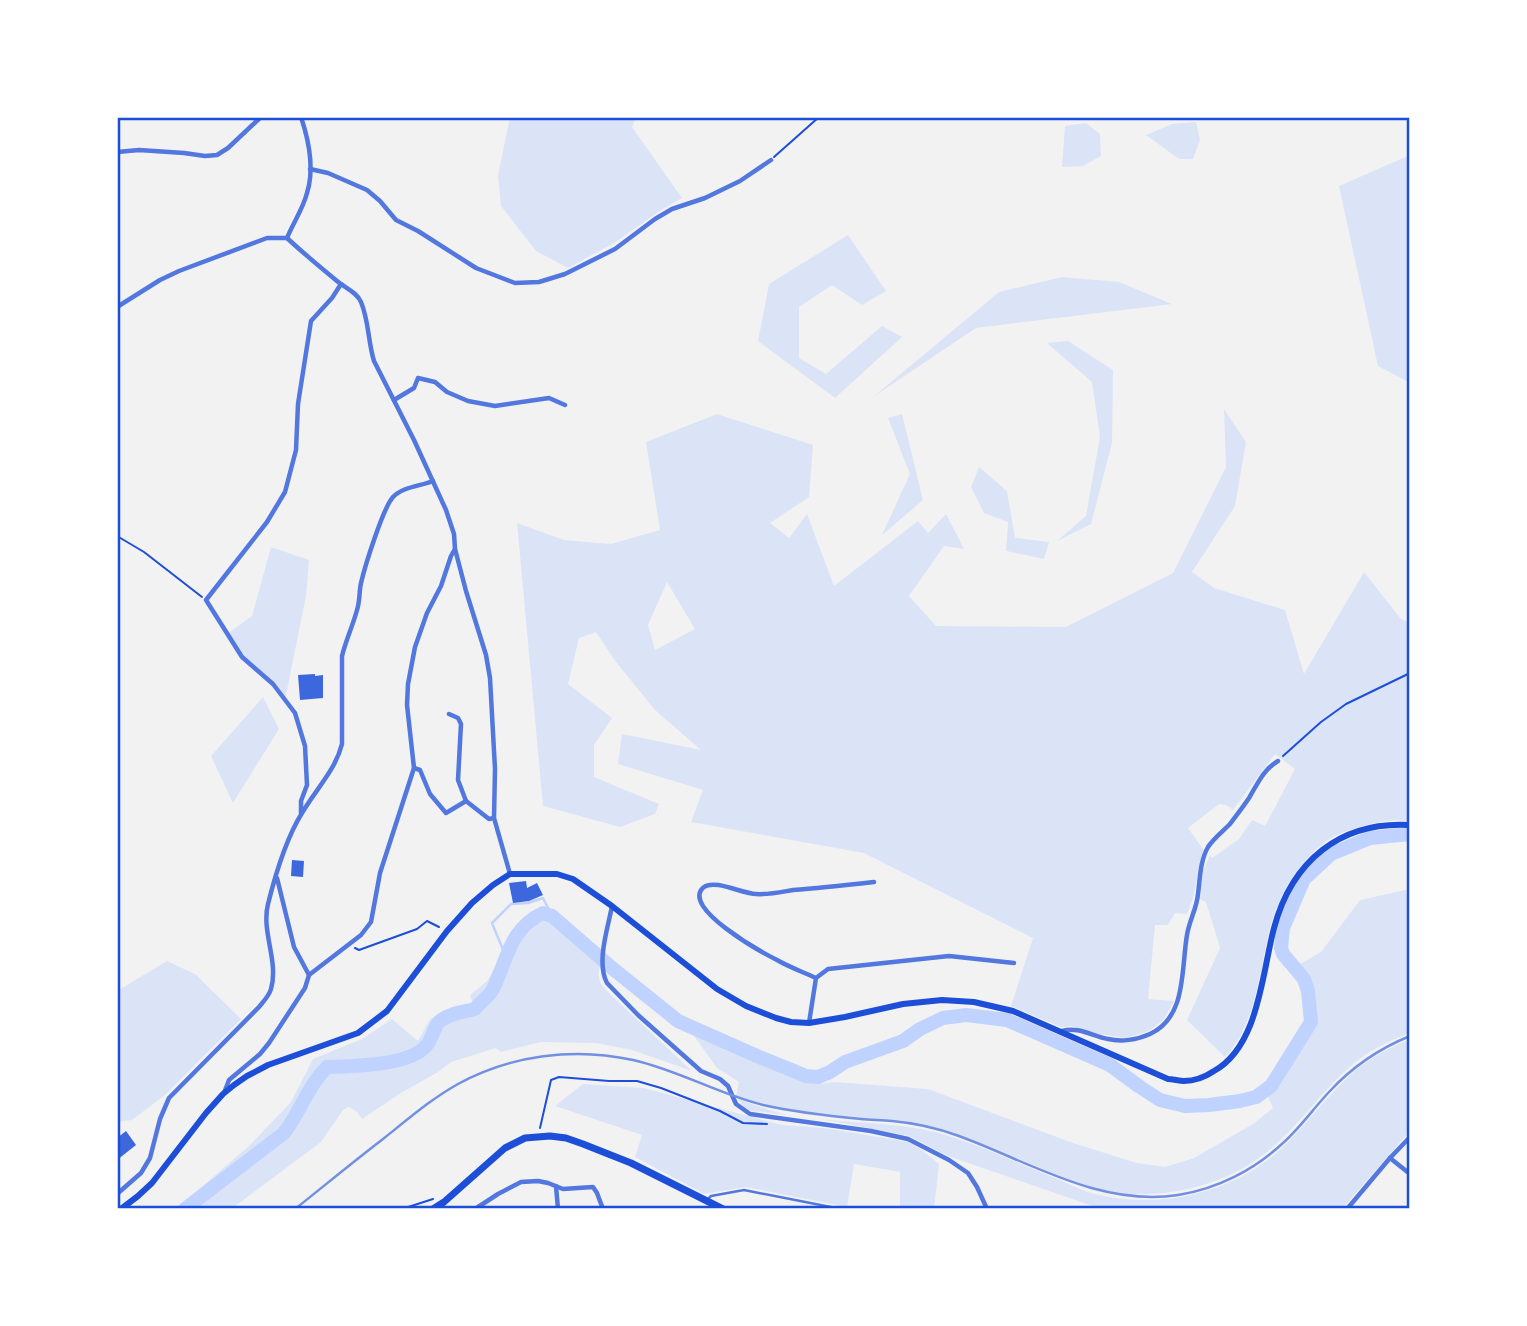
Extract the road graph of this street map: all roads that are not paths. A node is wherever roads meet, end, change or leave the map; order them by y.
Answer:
1 (261, 117) edge
2 (301, 117) edge
3 (117, 152) edge
4 (771, 160) road end
5 (310, 169) junction
6 (287, 238) junction
7 (341, 284) junction
8 (117, 307) edge
9 (394, 400) junction
10 (565, 405) dead end
11 (433, 481) junction
12 (455, 549) junction
13 (449, 714) dead end
14 (1278, 761) road end
15 (414, 768) junction
16 (466, 801) junction
17 (301, 813) junction
18 (494, 818) junction
19 (1410, 825) edge
20 (510, 874) junction
21 (277, 877) junction
22 (874, 882) dead end
23 (612, 906) junction
24 (1014, 963) dead end
25 (309, 975) junction
26 (816, 978) junction
27 (809, 1023) junction
28 (1062, 1031) junction
29 (223, 1094) junction
30 (1410, 1138) edge
31 (1390, 1158) junction
32 (1410, 1174) edge
33 (556, 1186) junction
34 (117, 1194) edge
35 (706, 1201) junction
36 (121, 1209) edge
37 (433, 1209) edge
38 (475, 1209) edge
39 (558, 1209) edge
40 (603, 1209) edge
41 (723, 1209) edge
42 (841, 1209) edge
43 (987, 1209) edge
44 (1347, 1209) edge

1 - 3 street
2 - 5 street
4 - 5 street
5 - 6 street
6 - 7 street
6 - 8 street
7 - 9 street
7 - 17 street
9 - 10 street
9 - 11 street
11 - 12 street
11 - 17 street
12 - 15 street
12 - 18 street
13 - 16 street
14 - 28 street
15 - 16 street
15 - 25 street
16 - 18 street
17 - 21 street
18 - 20 street
19 - 28 main road
20 - 23 main road
20 - 29 main road
21 - 25 street
21 - 34 street
22 - 26 street
23 - 27 main road
23 - 43 street
24 - 26 street
25 - 29 street
26 - 27 street
27 - 28 main road
29 - 36 main road
30 - 31 street
31 - 32 street
31 - 44 street
33 - 38 street
33 - 39 street
33 - 40 street
35 - 37 main road
35 - 41 main road
35 - 42 lane

